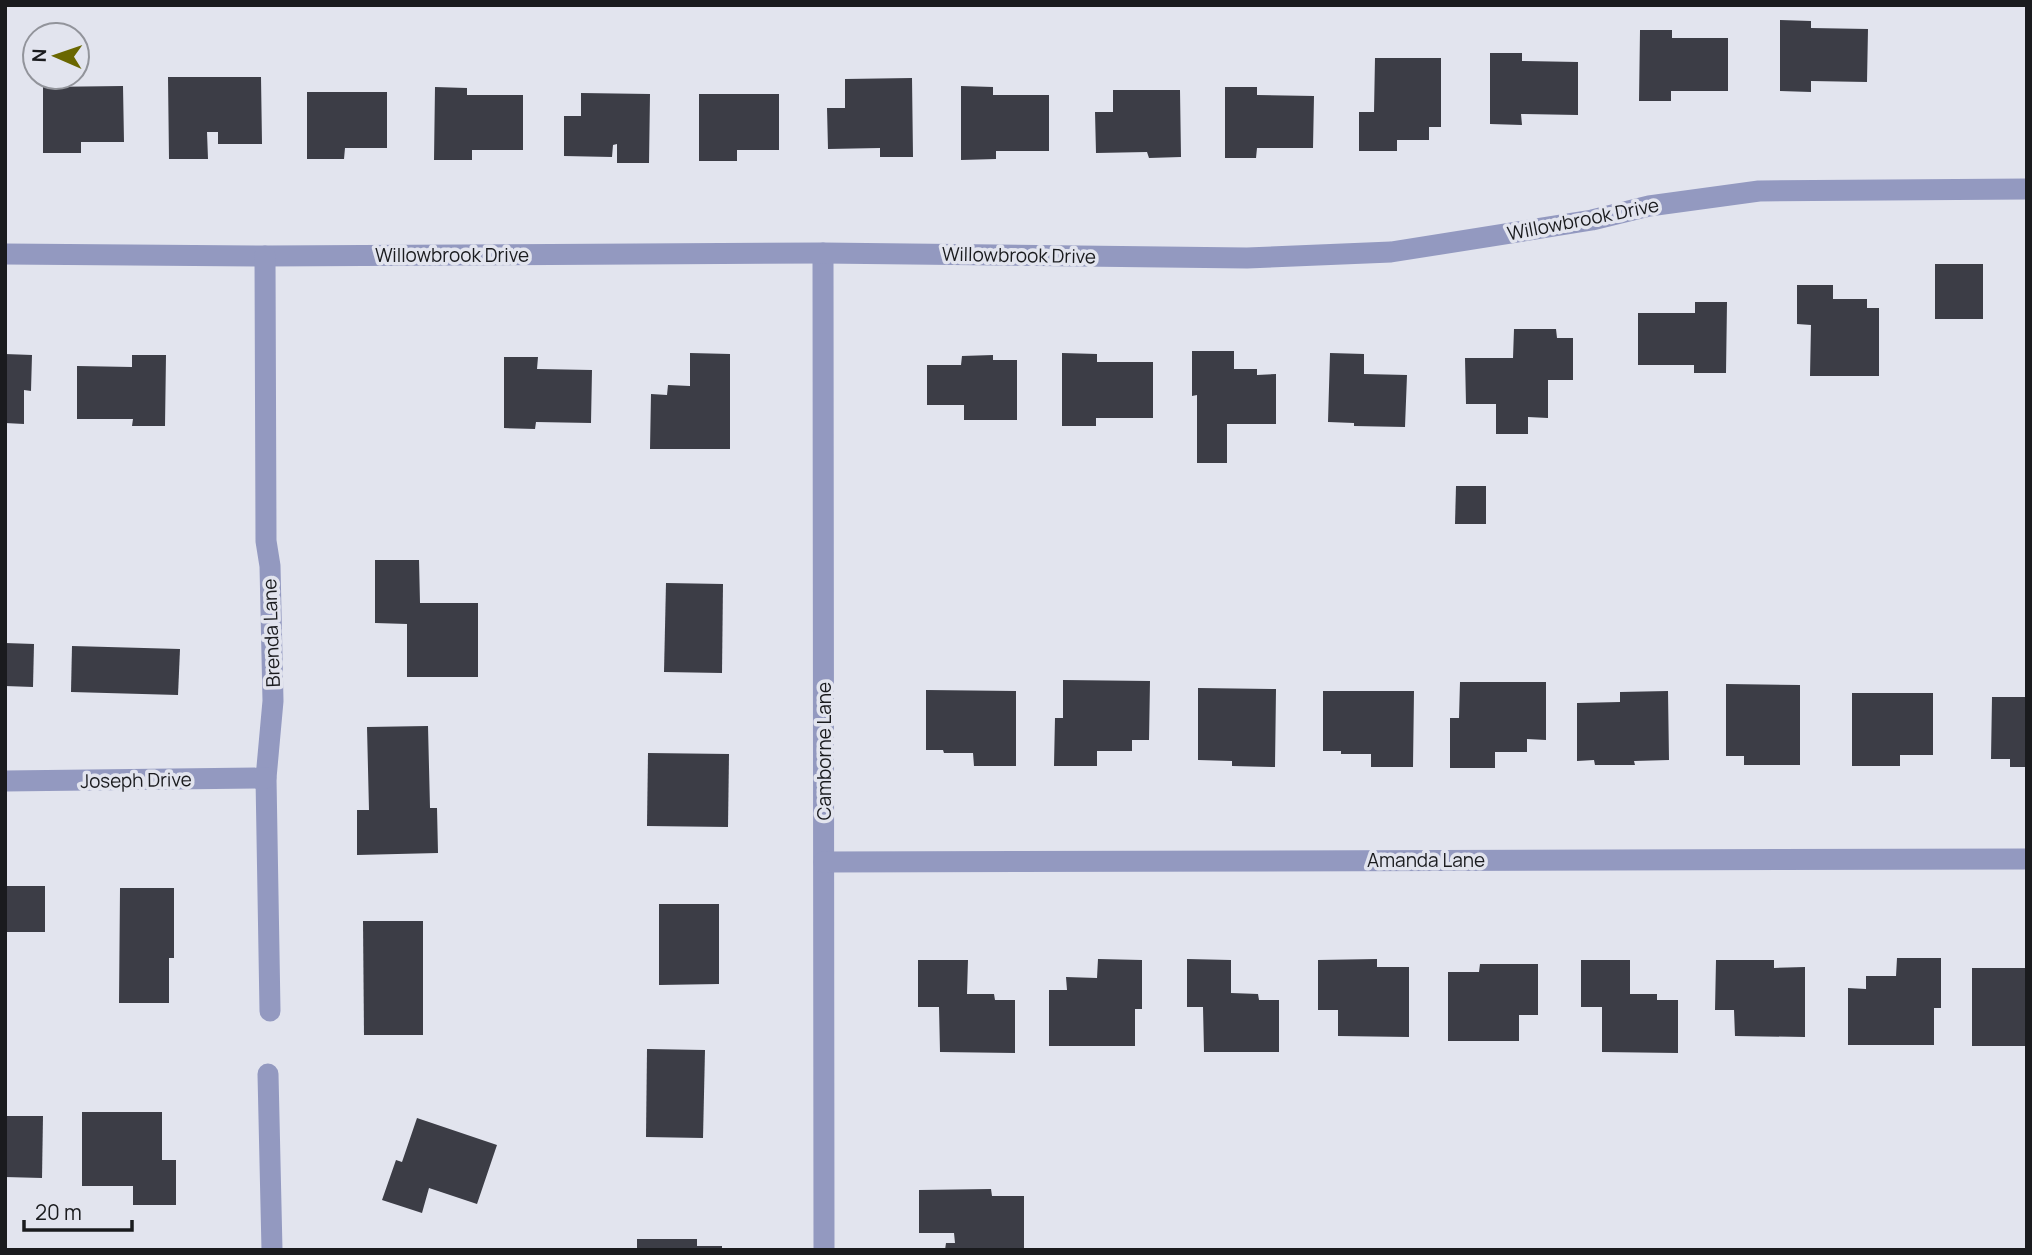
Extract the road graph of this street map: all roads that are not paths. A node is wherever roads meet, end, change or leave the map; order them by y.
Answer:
1 (2027, 189) edge
2 (823, 253) junction
3 (5, 254) edge
4 (265, 256) junction
5 (266, 778) junction
6 (5, 781) edge
7 (2027, 859) edge
8 (824, 862) junction
9 (270, 1011) dead end
10 (268, 1074) dead end
11 (272, 1250) edge
12 (824, 1250) edge

1 - 2 street, Willowbrook Drive
2 - 4 street, Willowbrook Drive
2 - 8 street, Camborne Lane
3 - 4 street, Willowbrook Drive
4 - 5 street, Brenda Lane
5 - 6 street, Joseph Drive
5 - 9 street, Brenda Lane
7 - 8 street, Amanda Lane
8 - 12 street, Camborne Lane
10 - 11 street

